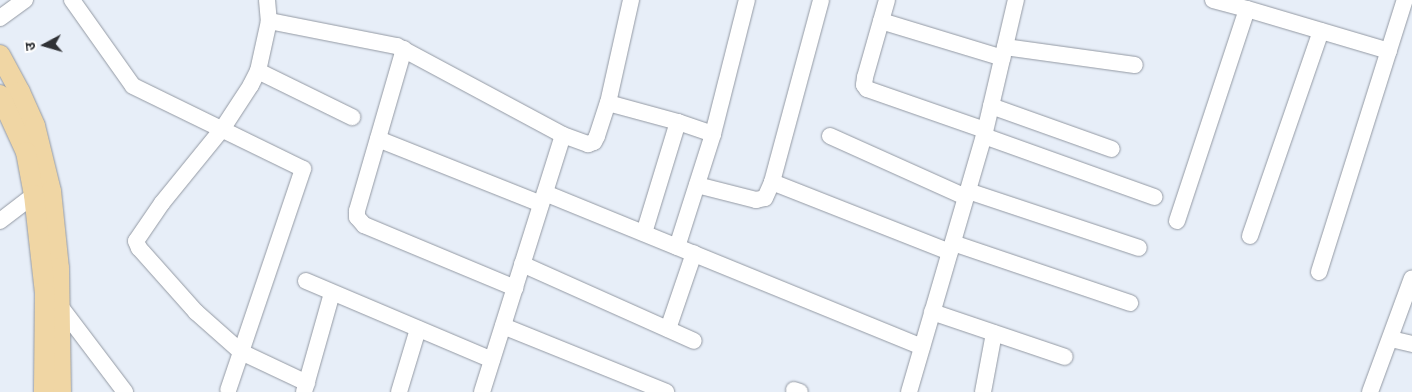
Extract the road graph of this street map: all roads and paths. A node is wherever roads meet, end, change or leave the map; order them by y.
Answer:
1 (25, 0) edge
2 (72, 0) edge
3 (267, 0) edge
4 (631, 0) edge
5 (747, 0) edge
6 (821, 0) edge
7 (887, 0) edge
8 (1016, 0) edge
9 (1214, 0) edge
10 (1405, 0) edge
11 (1247, 9) junction
12 (0, 18) edge
13 (269, 21) junction
14 (881, 21) junction
15 (1321, 31) junction
16 (404, 50) junction
17 (1389, 51) junction
18 (1004, 52) junction
19 (0, 55) edge
20 (1136, 65) dead end
21 (258, 71) junction
22 (0, 95) edge
23 (608, 103) junction
24 (991, 106) junction
25 (352, 117) dead end
26 (678, 122) junction
27 (223, 128) junction
28 (984, 133) junction
29 (713, 134) junction
30 (563, 135) junction
31 (830, 136) dead end
32 (378, 139) junction
33 (1112, 149) dead end
34 (772, 182) junction
35 (697, 185) junction
36 (967, 194) junction
37 (34, 195) junction
38 (1154, 197) dead end
39 (543, 199) junction
40 (0, 221) edge
41 (1177, 221) dead end
42 (644, 233) junction
43 (1250, 236) dead end
44 (677, 247) junction
45 (951, 248) junction
46 (1139, 248) dead end
47 (694, 254) junction
48 (522, 264) junction
49 (1319, 272) dead end
50 (1412, 278) edge
51 (306, 281) dead end
52 (515, 288) junction
53 (332, 293) junction
54 (1130, 303) dead end
55 (60, 306) junction
56 (932, 312) junction
57 (503, 326) junction
58 (418, 329) junction
59 (668, 329) junction
60 (994, 333) junction
61 (1390, 339) junction
62 (694, 341) dead end
63 (1412, 344) edge
64 (922, 347) junction
65 (241, 352) junction
66 (1065, 357) dead end
67 (492, 360) junction
68 (305, 387) edge
69 (228, 390) dead end
70 (44, 392) edge
71 (61, 392) edge
72 (125, 392) edge
73 (399, 392) edge
74 (482, 392) edge
75 (666, 392) edge
76 (909, 392) edge
77 (984, 392) edge
78 (1370, 392) edge

1 - 12 street
2 - 27 street
3 - 13 street
4 - 23 street
5 - 29 street
6 - 34 street
7 - 14 street
8 - 18 street
9 - 11 street
10 - 17 street
11 - 15 street
11 - 41 street
13 - 16 street
13 - 21 street
14 - 18 street
14 - 28 street
15 - 17 street
15 - 43 street
16 - 30 street
16 - 32 street
17 - 49 street
18 - 20 street
18 - 24 street
19 - 55 main road
21 - 25 street
21 - 27 street
22 - 37 main road
23 - 26 street
23 - 30 street
24 - 28 street
24 - 33 street
26 - 29 street
26 - 42 street
27 - 65 street
27 - 65 street
28 - 36 street
28 - 38 street
29 - 35 street
30 - 39 street
31 - 36 street
32 - 39 street
32 - 52 street
34 - 35 street
34 - 45 street
35 - 44 street
36 - 45 street
36 - 46 street
37 - 40 street
37 - 70 main road
39 - 42 street
39 - 48 street
42 - 44 street
44 - 47 street
45 - 54 street
45 - 56 street
47 - 59 street
47 - 64 street
48 - 52 street
48 - 59 street
50 - 61 street
51 - 53 street
52 - 57 street
53 - 58 street
53 - 68 street
55 - 71 main road
55 - 72 street
56 - 60 street
56 - 64 street
57 - 67 street
57 - 75 street
58 - 67 street
58 - 73 street
59 - 62 street
60 - 66 street
60 - 77 street
61 - 63 street
61 - 78 street
64 - 76 street
65 - 68 street
65 - 69 street
67 - 74 street

